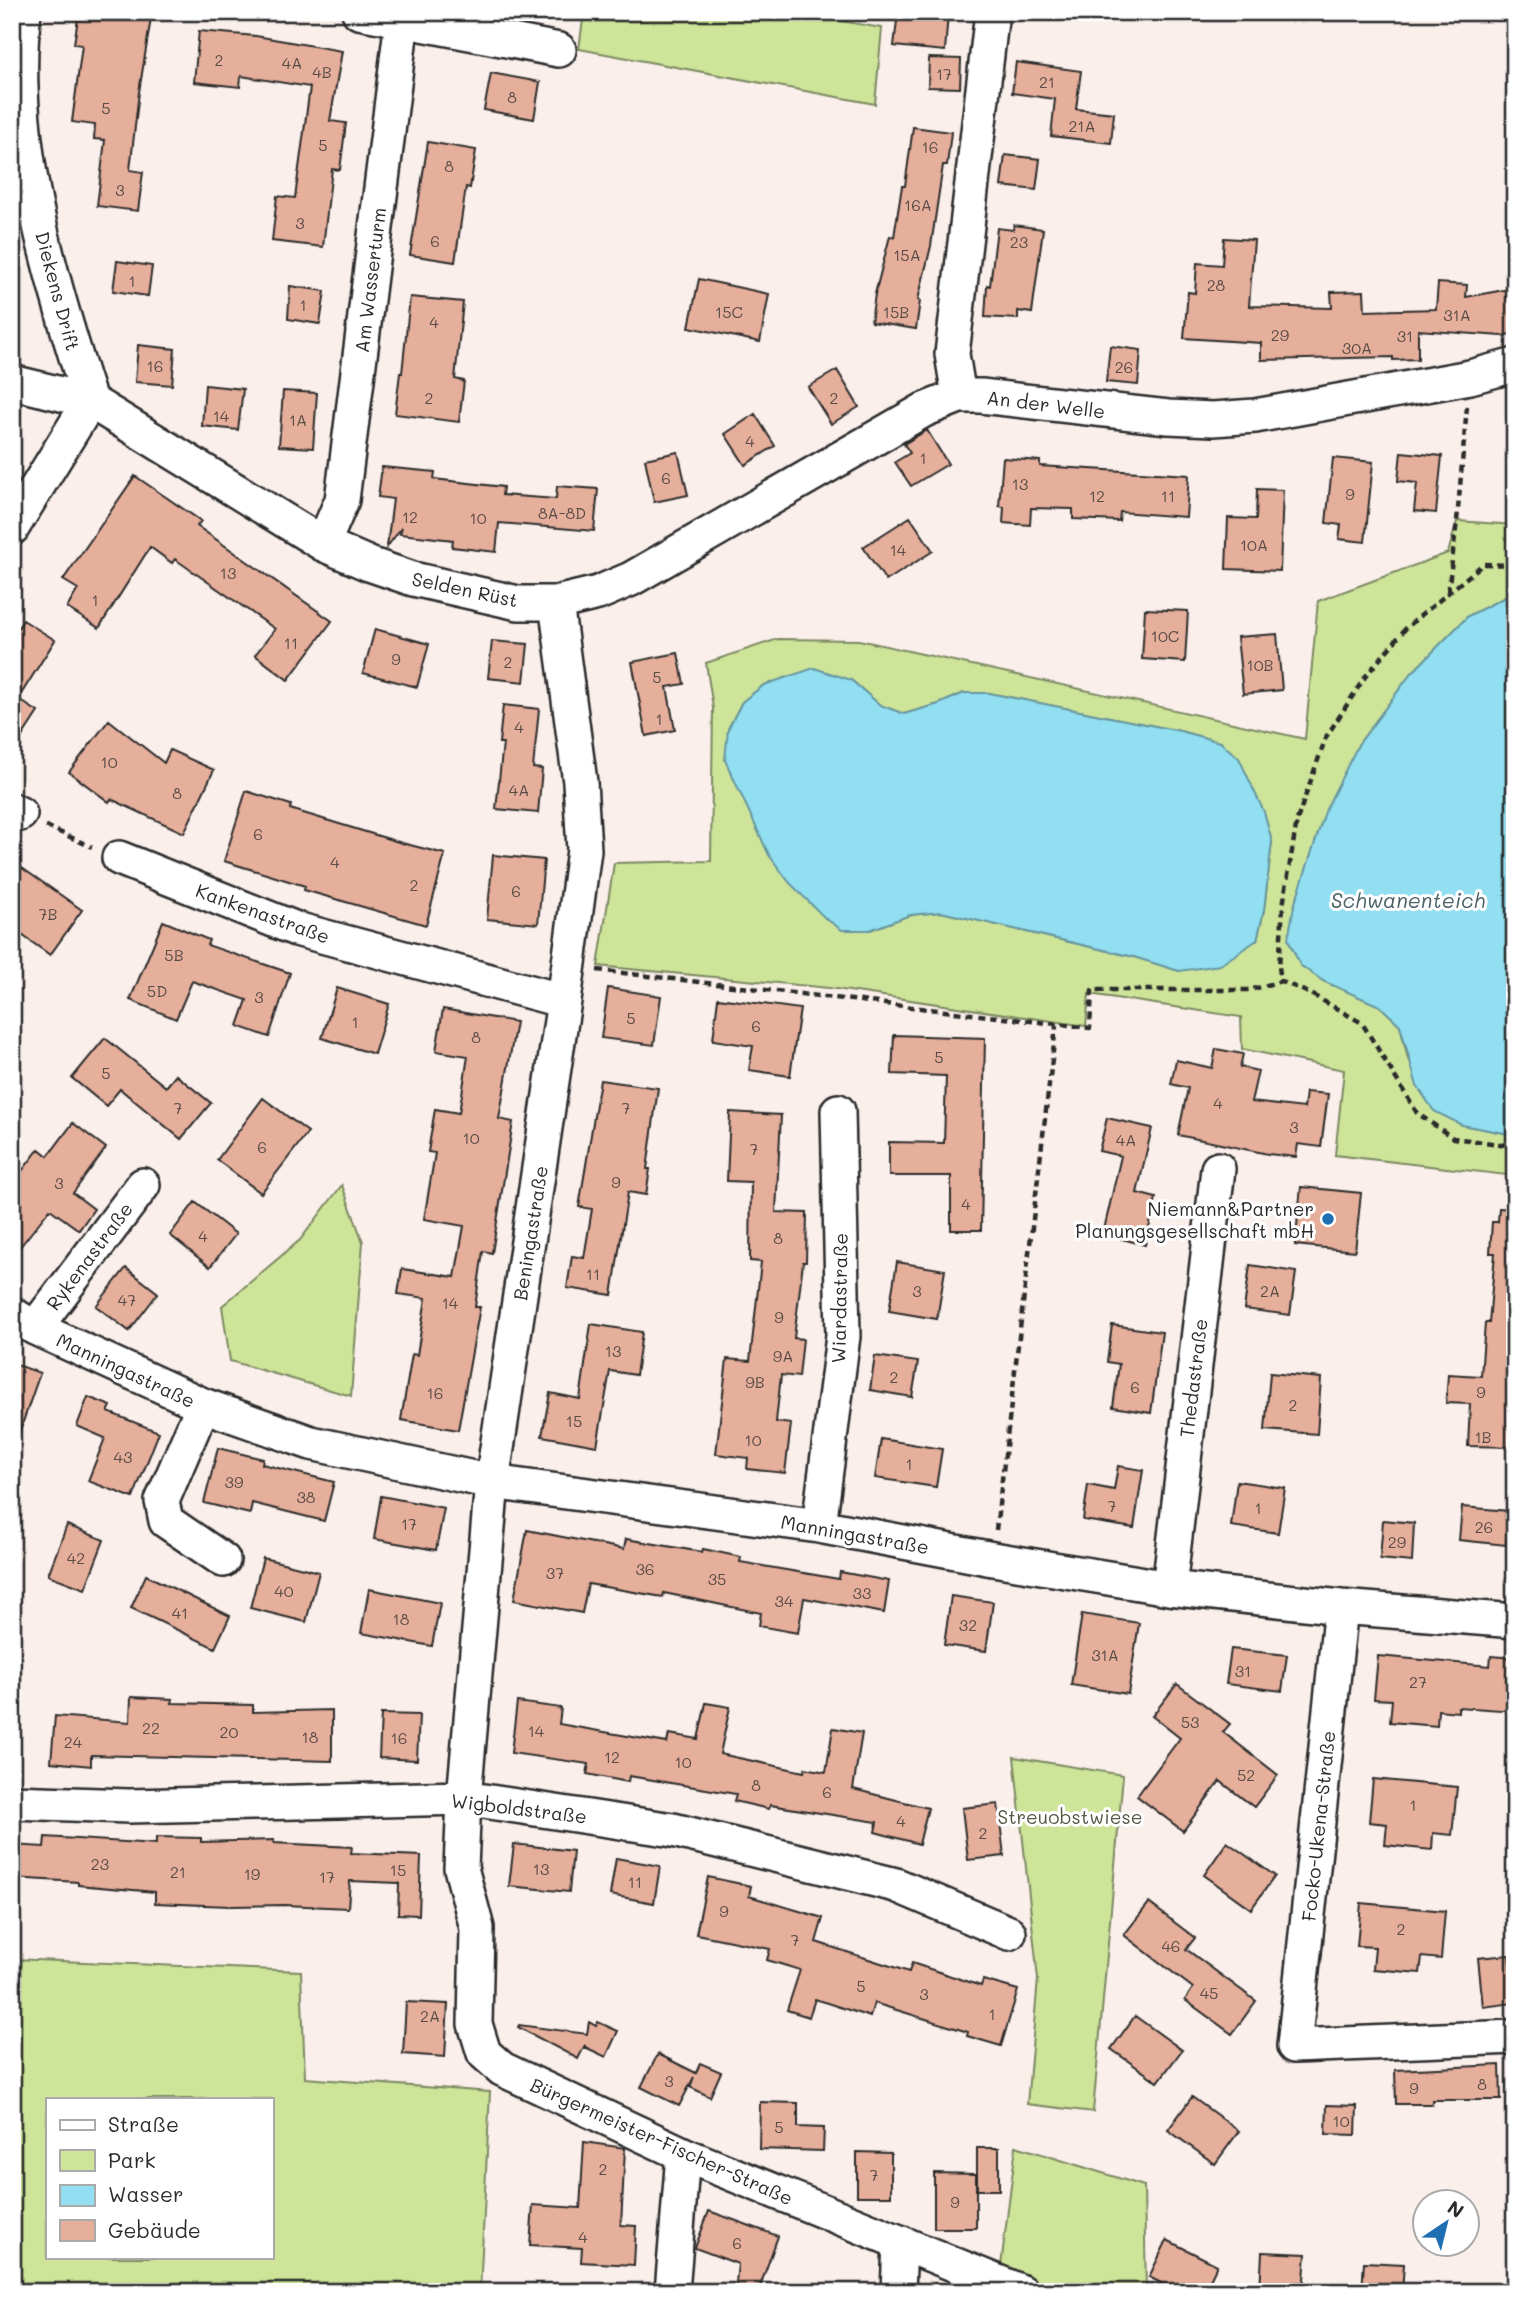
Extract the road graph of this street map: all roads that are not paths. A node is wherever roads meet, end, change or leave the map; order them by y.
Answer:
1 (24, 12) edge
2 (359, 12) edge
3 (992, 12) edge
4 (403, 16) edge
5 (559, 50) dead end
6 (1515, 365) edge
7 (12, 382) edge
8 (960, 396) junction
9 (90, 401) junction
10 (12, 528) edge
11 (324, 544) junction
12 (555, 603) junction
13 (118, 858) road end
14 (564, 1000) junction
15 (838, 1111) dead end
16 (1218, 1169) dead end
17 (143, 1185) dead end
18 (24, 1321) edge
19 (203, 1405) junction
20 (492, 1482) junction
21 (819, 1526) junction
22 (223, 1560) dead end
23 (1169, 1588) junction
24 (1341, 1607) junction
25 (1515, 1621) edge
26 (464, 1798) junction
27 (12, 1802) edge
28 (461, 1864) joint
29 (1009, 1933) dead end
30 (1515, 2037) edge
31 (683, 2154) junction
32 (900, 2242) junction
33 (672, 2292) edge
34 (898, 2292) edge
35 (1022, 2292) edge

1 - 9 street, Diekens Drift
2 - 4 street
3 - 8 street, An der Welle
4 - 5 street
4 - 11 street, Am Wasserturm
6 - 8 street, An der Welle
7 - 9 street, Selden Rüst
8 - 12 street, Selden Rüst
9 - 10 street
9 - 11 street, Selden Rüst
11 - 12 street, Selden Rüst
12 - 14 street, Beningastraße
13 - 14 street, Kankenastraße
14 - 20 street, Beningastraße
15 - 21 street, Wiardastraße
16 - 23 street, Thedastraße
17 - 18 street, Rykenastraße
18 - 19 street, Manningastraße
19 - 20 street, Manningastraße
19 - 22 street, Manningastraße
20 - 21 street, Manningastraße
20 - 26 street, Beningastraße
21 - 23 street, Manningastraße
23 - 24 street, Manningastraße
24 - 25 street, Manningastraße
24 - 30 street, Focko-Ukena-Straße
26 - 27 street, Wigboldstraße
26 - 28 street, Beningastraße
26 - 29 street, Wigboldstraße
28 - 31 street, Bürgermeister-Fischer-Straße
31 - 32 street, Bürgermeister-Fischer-Straße
31 - 33 street
32 - 34 street
32 - 35 street, Bürgermeister-Fischer-Straße

